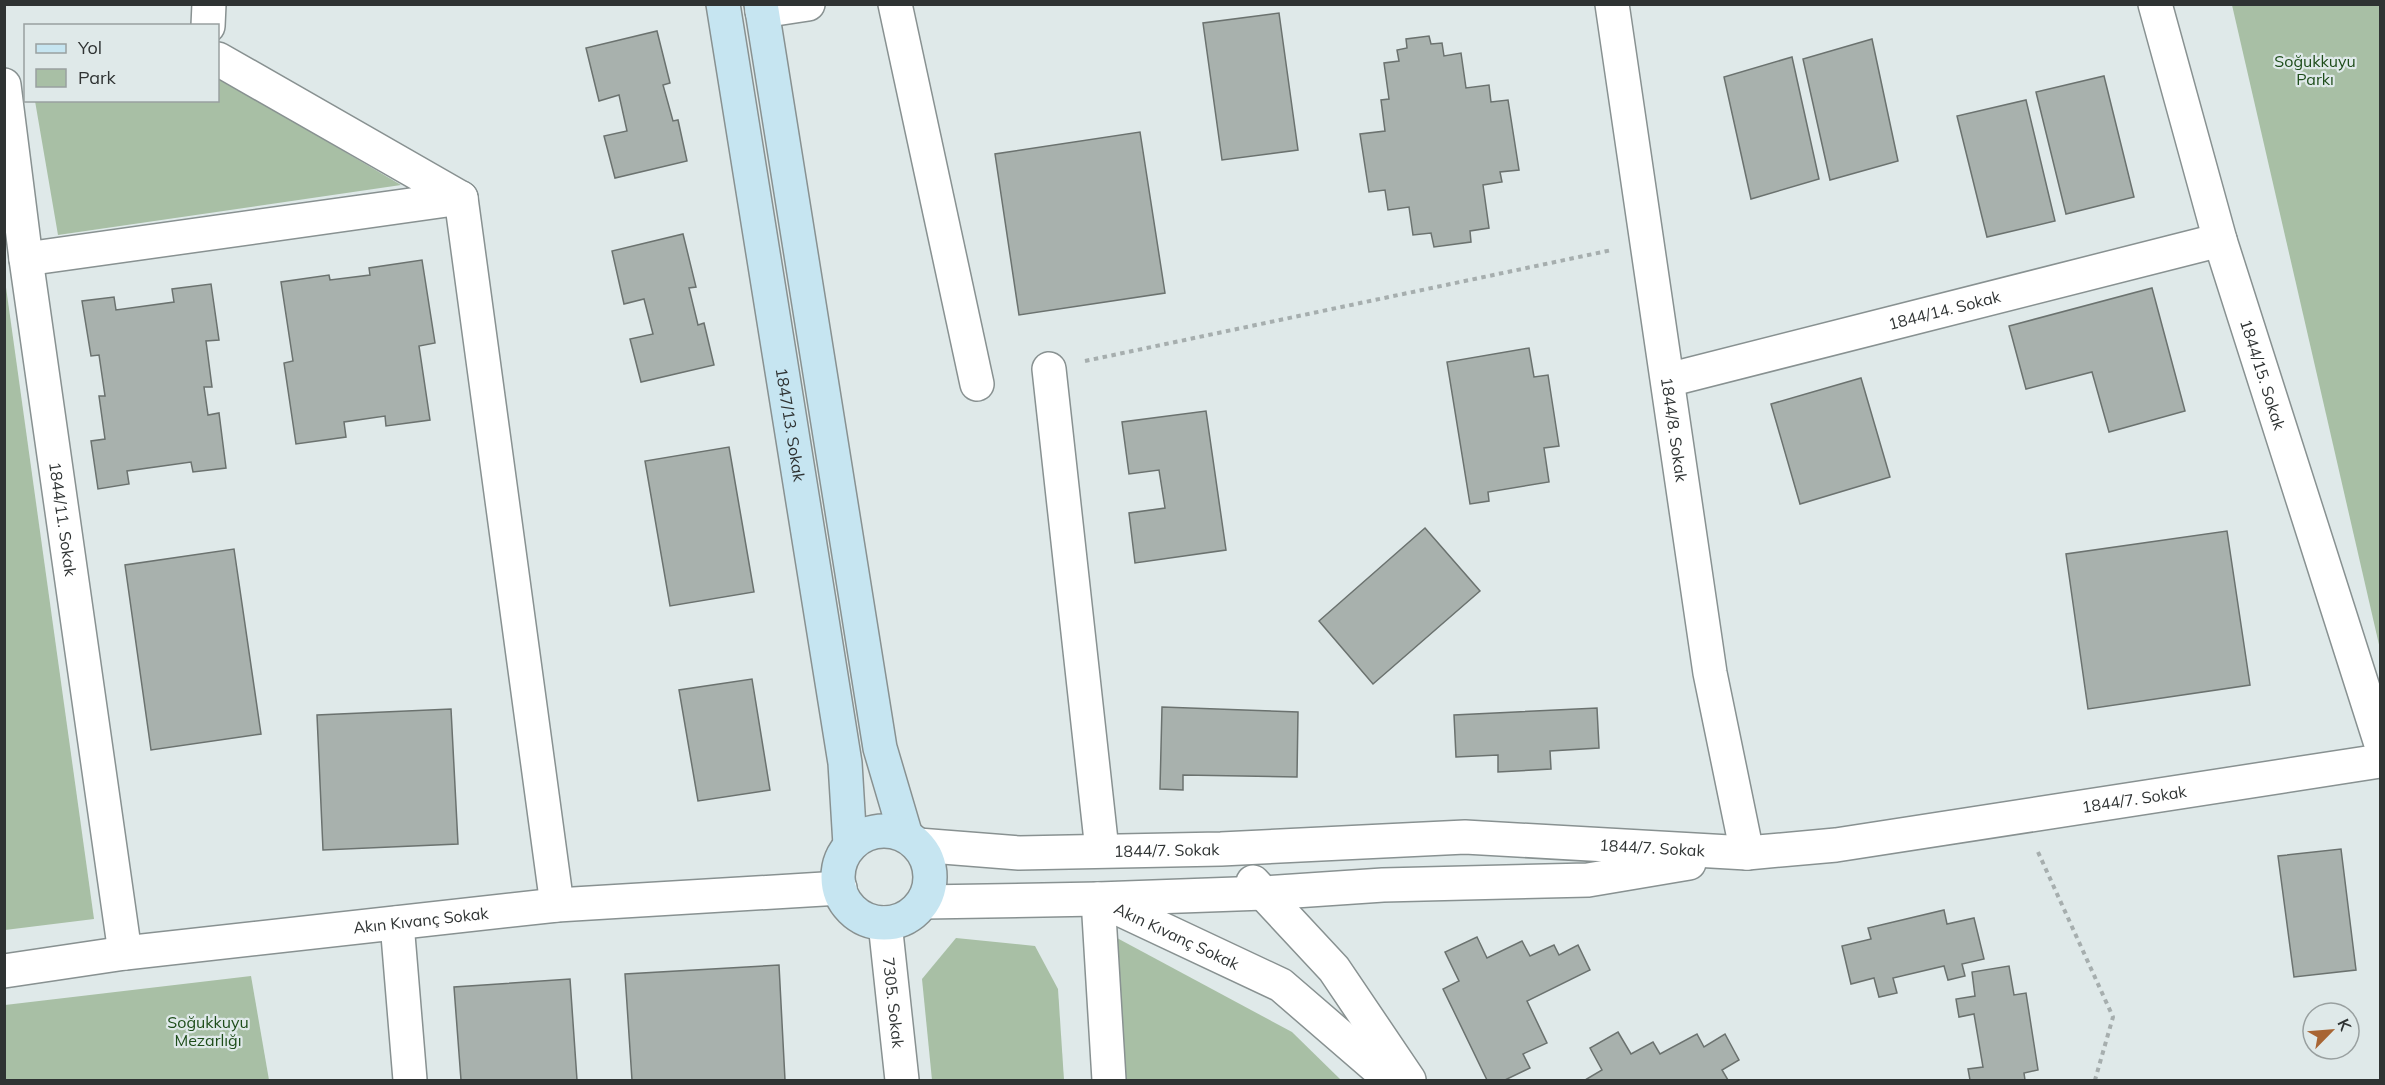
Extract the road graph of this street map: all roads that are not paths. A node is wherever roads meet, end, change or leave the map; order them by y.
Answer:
1 (209, 4) edge
2 (723, 4) edge
3 (808, 4) edge
4 (895, 4) edge
5 (1612, 4) edge
6 (2155, 4) edge
7 (761, 8) edge
8 (208, 24) edge
9 (219, 60) edge
10 (4, 85) edge
11 (461, 198) junction
12 (2220, 240) junction
13 (26, 259) junction
14 (1049, 369) road end
15 (1668, 380) junction
16 (977, 384) dead end
17 (2380, 741) edge
18 (2380, 760) edge
19 (912, 840) junction
20 (850, 845) junction
21 (1221, 849) junction
22 (1102, 850) junction
23 (1747, 854) junction
24 (840, 888) junction
25 (1264, 893) junction
26 (1098, 899) junction
27 (924, 902) junction
28 (557, 905) junction
29 (397, 923) junction
30 (885, 923) junction
31 (125, 953) junction
32 (4, 971) edge
33 (410, 1080) edge
34 (902, 1080) edge
35 (1109, 1080) edge
36 (1391, 1080) edge
37 (1409, 1080) edge

1 - 8 street
2 - 20 main road, 1847/13. Sokak
3 - 7 street
4 - 16 street
5 - 15 street, 1844/8. Sokak
6 - 12 street, 1844/15. Sokak
7 - 19 main road
9 - 11 street
10 - 13 street, 1844/11. Sokak
11 - 13 street
11 - 28 street
12 - 15 street, 1844/14. Sokak
12 - 17 street, 1844/15. Sokak
13 - 31 street, 1844/11. Sokak
14 - 22 street
15 - 23 street, 1844/8. Sokak
18 - 23 street, 1844/7. Sokak
19 - 20 main road
19 - 22 street, 1844/7. Sokak
19 - 27 main road
20 - 24 main road
21 - 22 street, 1844/7. Sokak
21 - 23 street, 1844/7. Sokak
21 - 25 street
23 - 25 street
24 - 28 street, Akın Kıvanç Sokak
24 - 30 main road
25 - 26 street
25 - 37 street
26 - 27 street, Akın Kıvanç Sokak
26 - 35 street
26 - 36 street, Akın Kıvanç Sokak
27 - 30 main road
28 - 29 street, Akın Kıvanç Sokak
29 - 31 street, Akın Kıvanç Sokak
29 - 33 street
30 - 34 street, 7305. Sokak
31 - 32 street, Akın Kıvanç Sokak

